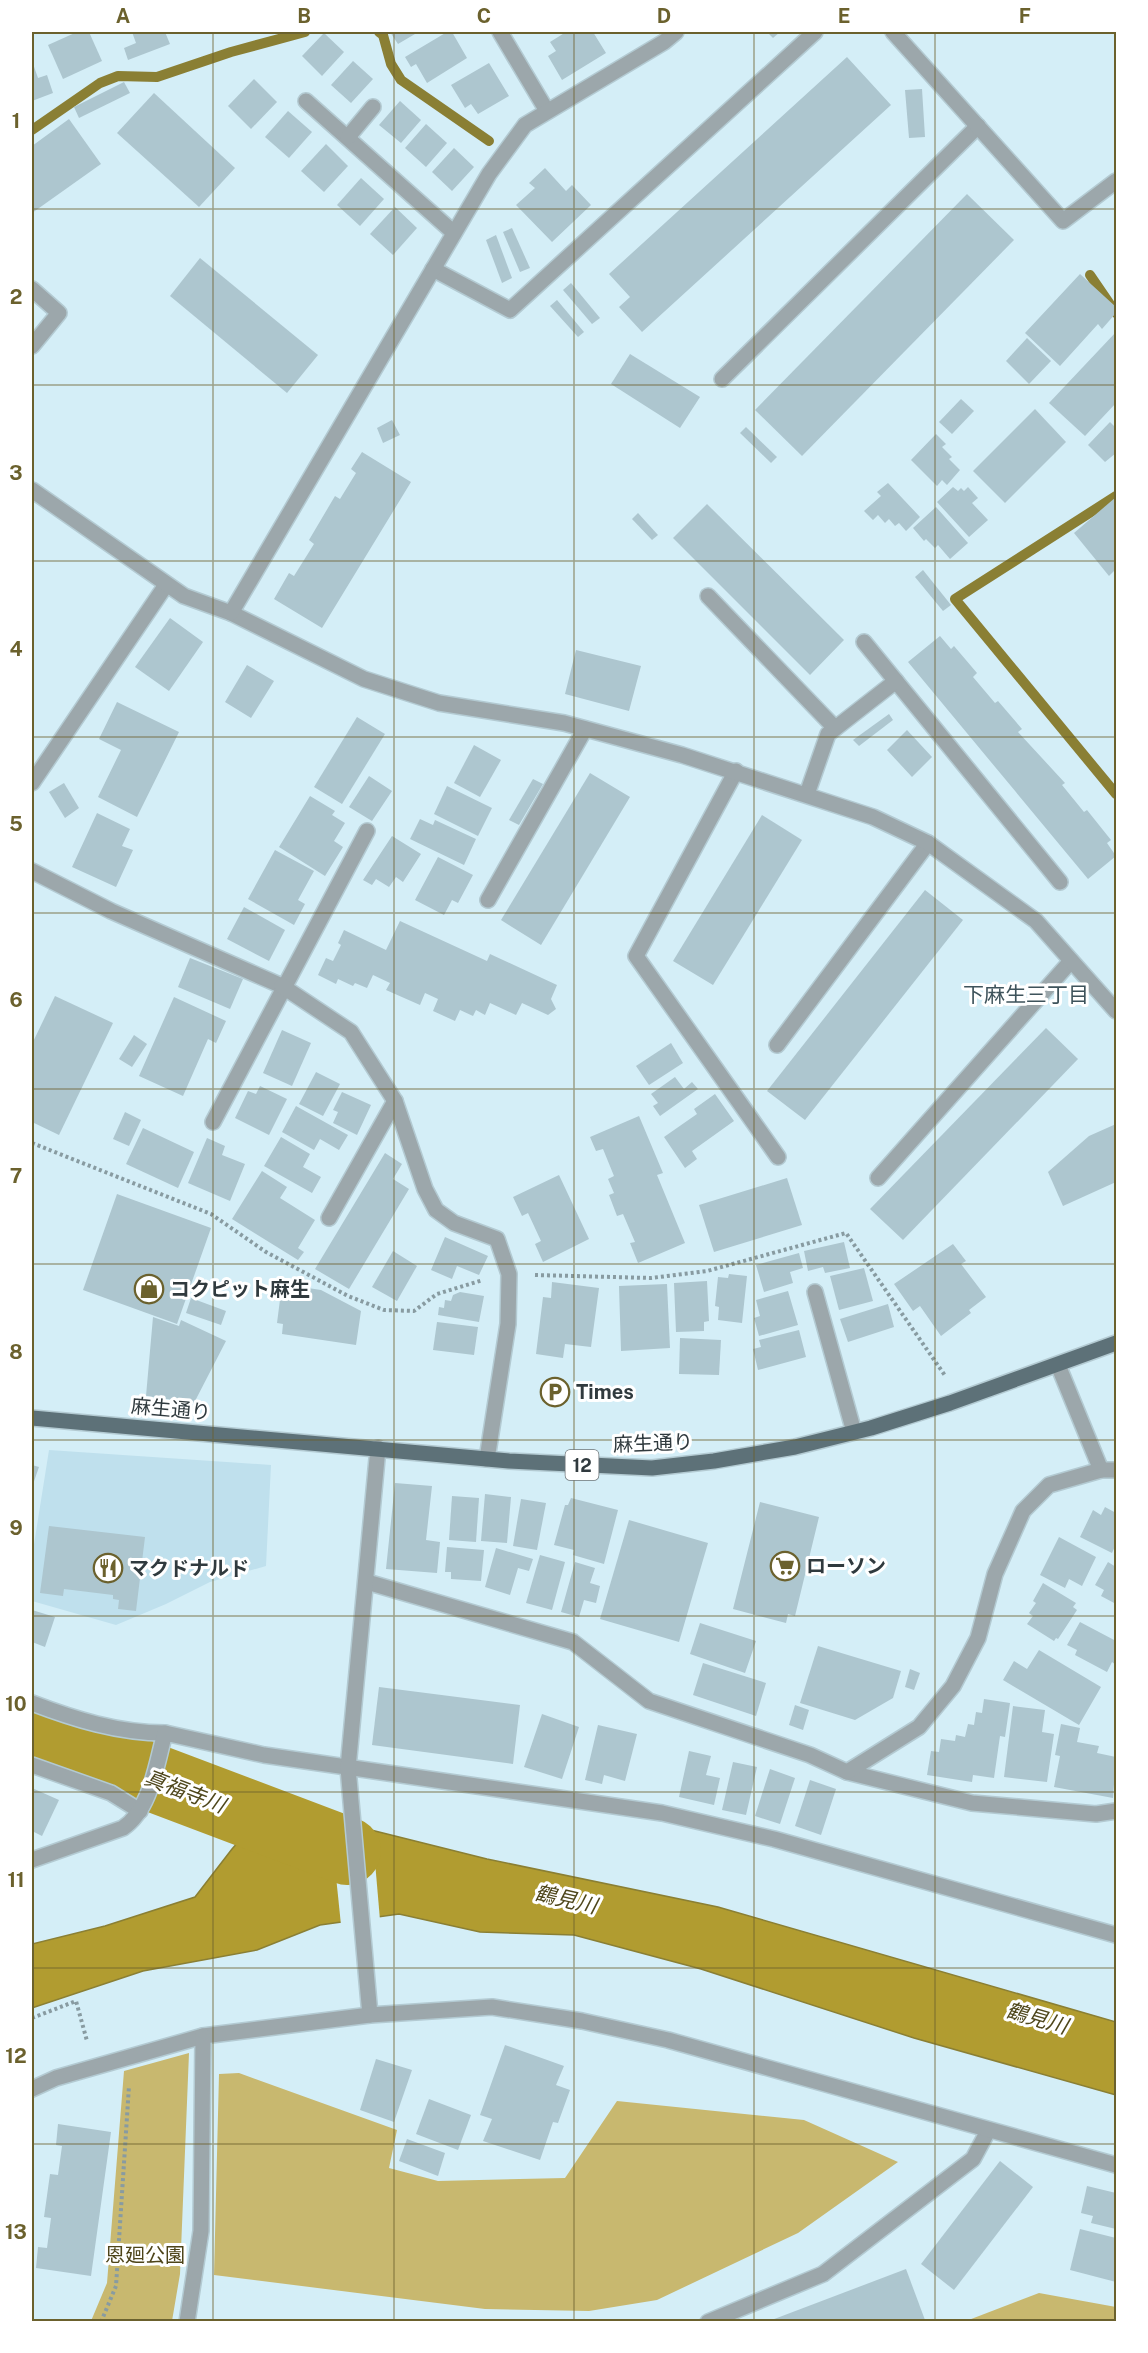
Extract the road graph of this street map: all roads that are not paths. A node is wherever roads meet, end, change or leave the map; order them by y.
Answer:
1 (500, 32) edge
2 (675, 32) edge
3 (814, 32) edge
4 (893, 32) edge
5 (306, 101) dead end
6 (373, 107) dead end
7 (547, 111) junction
8 (978, 126) junction
9 (348, 138) junction
10 (1116, 181) edge
11 (454, 233) junction
12 (434, 269) junction
13 (32, 289) edge
14 (32, 346) edge
15 (722, 379) dead end
16 (32, 490) edge
17 (166, 585) junction
18 (708, 596) dead end
19 (231, 613) junction
20 (864, 642) dead end
21 (896, 681) junction
22 (836, 728) junction
23 (585, 729) junction
24 (736, 771) junction
25 (32, 783) edge
26 (807, 794) junction
27 (367, 831) dead end
28 (928, 843) junction
29 (32, 871) edge
30 (1059, 882) dead end
31 (488, 900) dead end
32 (1071, 961) junction
33 (282, 986) junction
34 (1116, 1011) edge
35 (777, 1045) dead end
36 (395, 1101) junction
37 (213, 1122) dead end
38 (778, 1157) dead end
39 (878, 1178) dead end
40 (329, 1218) dead end
41 (815, 1292) dead end
42 (1116, 1343) edge
43 (1058, 1365) junction
44 (32, 1418) edge
45 (855, 1432) junction
46 (378, 1448) junction
47 (487, 1459) junction
48 (1109, 1470) edge
49 (367, 1582) junction
50 (32, 1703) edge
51 (165, 1733) junction
52 (32, 1765) edge
53 (348, 1767) junction
54 (848, 1773) junction
55 (140, 1811) junction
56 (1116, 1811) edge
57 (32, 1860) edge
58 (1116, 1935) edge
59 (370, 2015) junction
60 (203, 2037) junction
61 (32, 2089) edge
62 (988, 2131) junction
63 (1116, 2165) edge
64 (187, 2322) edge
65 (708, 2322) edge

1 - 7 street
2 - 7 street
3 - 12 street
4 - 8 street
5 - 9 street
6 - 9 street
7 - 11 street
8 - 10 street
8 - 15 street
9 - 11 street
11 - 12 street
12 - 19 street
13 - 14 street
16 - 17 street
17 - 19 street
17 - 25 street
18 - 22 street
19 - 23 street
20 - 21 street
21 - 22 street
21 - 30 street
22 - 26 street
23 - 24 street
23 - 31 street
24 - 26 street
24 - 38 street
26 - 28 street
27 - 33 street
28 - 32 street
28 - 35 street
29 - 33 street
32 - 34 street
32 - 39 street
33 - 36 street
33 - 37 street
36 - 40 street
36 - 47 street
41 - 45 street
42 - 43 main road, 麻生通り / 12
43 - 45 main road, 麻生通り / 12
43 - 48 street
44 - 46 main road, 麻生通り / 12
45 - 47 main road, 麻生通り / 12
46 - 47 main road, 麻生通り / 12
46 - 49 street
48 - 54 street
49 - 53 street
49 - 54 street
50 - 51 street
51 - 53 street
51 - 55 street
52 - 55 street
53 - 58 street
53 - 59 street
54 - 56 street
55 - 57 street
59 - 60 street
59 - 62 street
60 - 61 street
60 - 64 street
62 - 63 street
62 - 65 street

